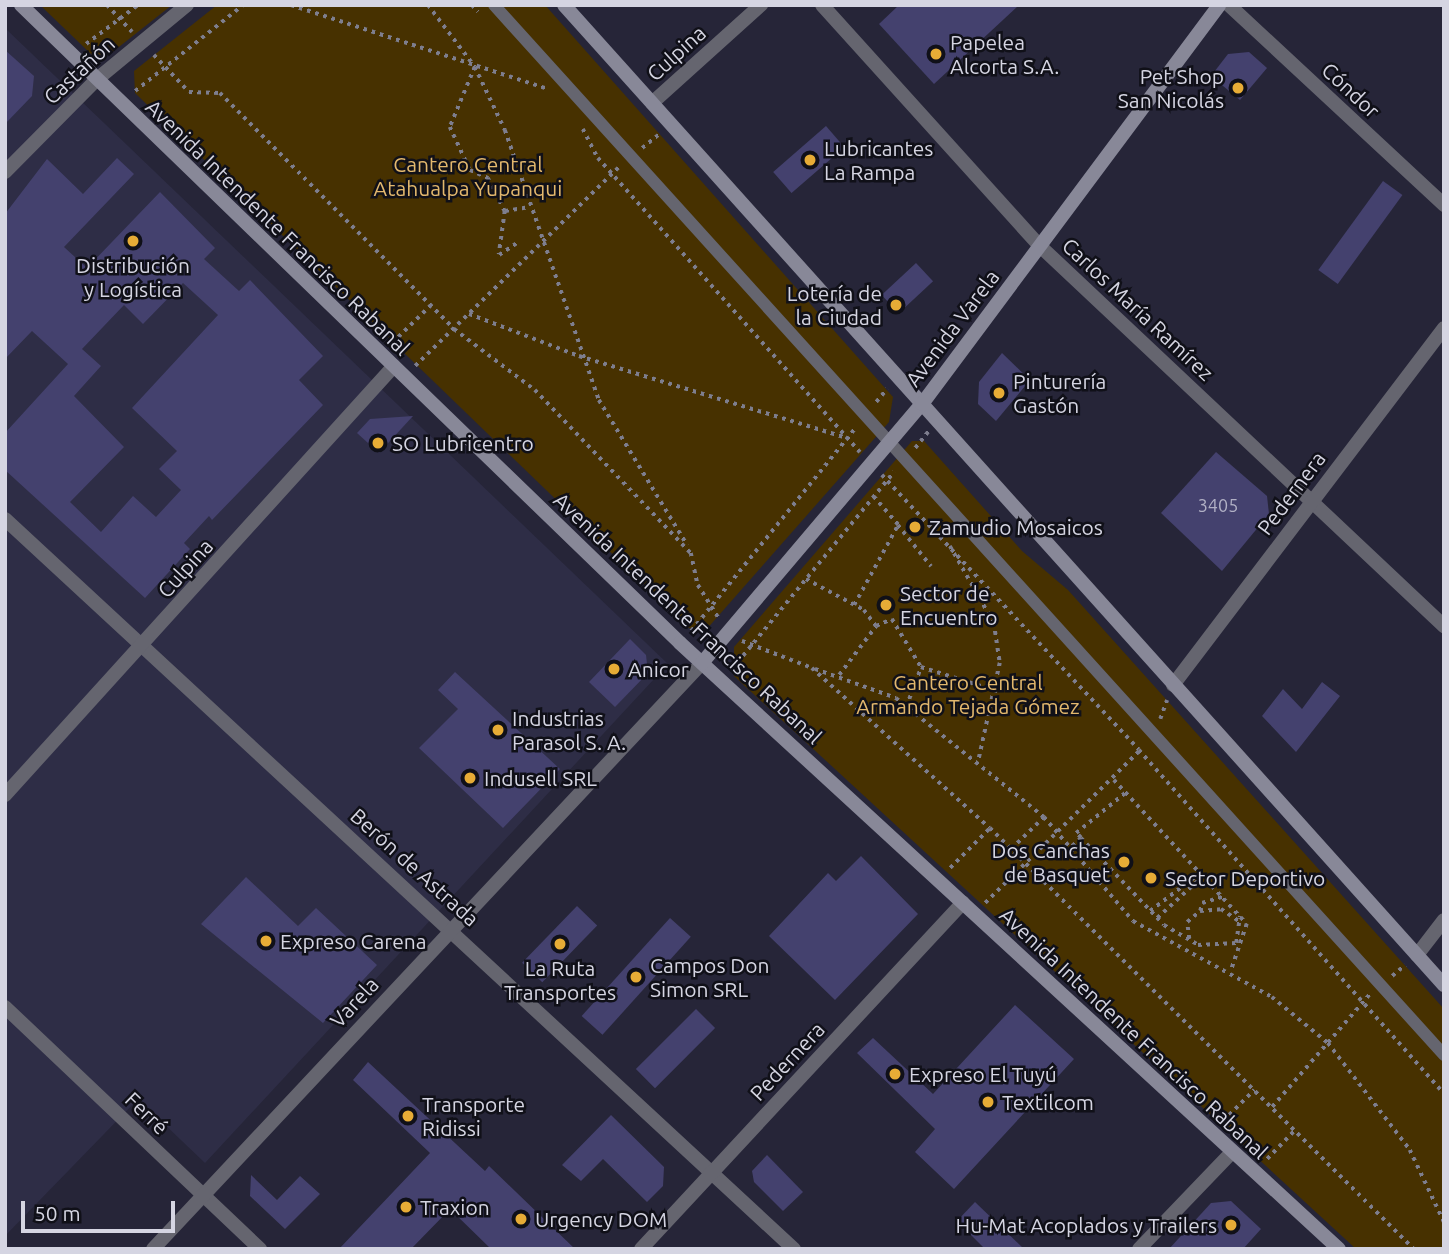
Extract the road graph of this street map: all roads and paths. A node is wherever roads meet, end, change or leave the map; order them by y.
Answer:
1 (21, 5) edge
2 (138, 5) edge
3 (187, 5) edge
4 (243, 5) edge
5 (291, 5) edge
6 (428, 5) edge
7 (472, 5) edge
8 (494, 5) edge
9 (564, 5) edge
10 (761, 5) edge
11 (822, 5) edge
12 (1219, 5) edge
13 (1229, 5) edge
14 (481, 15) dead end
15 (70, 55) junction
16 (475, 67) junction
17 (96, 80) junction
18 (541, 80) dead end
19 (550, 89) junction
20 (559, 99) dead end
21 (652, 103) junction
22 (119, 104) junction
23 (577, 119) dead end
24 (670, 124) junction
25 (631, 157) junction
26 (5, 172) edge
27 (611, 173) junction
28 (1444, 205) edge
29 (530, 206) junction
30 (505, 211) junction
31 (518, 242) dead end
32 (543, 243) junction
33 (1040, 246) junction
34 (745, 304) dead end
35 (431, 305) dead end
36 (735, 313) junction
37 (469, 314) junction
38 (1444, 328) edge
39 (381, 354) junction
40 (579, 355) junction
41 (399, 372) junction
42 (897, 377) junction
43 (922, 404) junction
44 (865, 415) junction
45 (937, 421) junction
46 (846, 438) junction
47 (890, 443) junction
48 (905, 459) junction
49 (887, 481) junction
50 (874, 497) junction
51 (1311, 501) junction
52 (5, 519) edge
53 (898, 525) junction
54 (947, 540) junction
55 (691, 553) dead end
56 (931, 566) dead end
57 (806, 579) junction
58 (854, 605) junction
59 (1444, 625) edge
60 (876, 626) junction
61 (680, 643) junction
62 (143, 647) junction
63 (702, 663) junction
64 (921, 667) junction
65 (812, 668) dead end
66 (839, 675) junction
67 (722, 681) junction
68 (1172, 685) junction
69 (997, 691) junction
70 (906, 707) junction
71 (1155, 734) junction
72 (1139, 750) junction
73 (978, 763) junction
74 (1114, 780) junction
75 (1126, 793) junction
76 (5, 795) edge
77 (1044, 817) junction
78 (990, 828) dead end
79 (1058, 831) junction
80 (1081, 838) junction
81 (1072, 846) junction
82 (1011, 849) dead end
83 (1202, 874) junction
84 (939, 879) junction
85 (1223, 897) junction
86 (963, 903) junction
87 (1150, 911) junction
88 (1200, 911) junction
89 (1229, 912) junction
90 (974, 914) junction
91 (1239, 914) junction
92 (1157, 918) junction
93 (1444, 920) edge
94 (451, 928) junction
95 (1242, 930) junction
96 (1192, 942) junction
97 (1417, 955) junction
98 (1231, 972) junction
99 (1381, 985) junction
100 (1444, 985) edge
101 (1362, 1000) junction
102 (5, 1007) edge
103 (1328, 1043) junction
104 (1444, 1055) edge
105 (1254, 1090) dead end
106 (1444, 1093) edge
107 (1272, 1107) dead end
108 (1295, 1130) dead end
109 (1211, 1133) junction
110 (1232, 1152) junction
111 (712, 1172) junction
112 (1254, 1172) junction
113 (203, 1195) junction
114 (1444, 1222) edge
115 (153, 1249) edge
116 (260, 1249) edge
117 (641, 1249) edge
118 (794, 1249) edge
119 (1139, 1249) edge
120 (1339, 1249) edge

1 - 15 main road, Avenida Intendente Francisco Rabanal
2 - 15 path
3 - 17 street, Castañón
4 - 22 path
5 - 16 path
6 - 16 path
7 - 14 path
8 - 25 lane
9 - 21 main road
10 - 21 street, Culpina
11 - 33 street, Carlos María Ramírez
12 - 33 main road, Avenida Varela
13 - 28 street, Cóndor
15 - 17 main road, Avenida Intendente Francisco Rabanal
16 - 19 path
16 - 29 path
16 - 30 path
17 - 22 main road, Avenida Intendente Francisco Rabanal
17 - 26 street, Castañón
18 - 19 path
19 - 20 path
21 - 24 main road
22 - 39 main road, Avenida Intendente Francisco Rabanal
23 - 27 path
24 - 25 path
24 - 42 main road
25 - 27 path
25 - 44 lane
27 - 32 path
27 - 36 path
29 - 30 path
29 - 32 path
30 - 31 path
32 - 37 path
32 - 40 path
33 - 43 main road, Avenida Varela
33 - 51 street, Carlos María Ramírez
34 - 36 path
35 - 39 path
36 - 46 path
37 - 40 path
37 - 41 path
38 - 51 street, Pedernera
39 - 41 main road, Avenida Intendente Francisco Rabanal
40 - 46 path
40 - 55 path
41 - 61 main road, Avenida Intendente Francisco Rabanal
41 - 62 street, Culpina
42 - 43 main road
42 - 44 path
43 - 45 main road
43 - 47 main road, Avenida Varela
44 - 46 path
44 - 47 lane
45 - 48 path
45 - 68 main road
46 - 61 path
47 - 48 lane
47 - 63 main road, Avenida Varela
48 - 49 path
48 - 71 lane
49 - 50 path
49 - 54 path
50 - 53 path
50 - 57 path
51 - 59 street, Carlos María Ramírez
51 - 68 street, Pedernera
52 - 62 street, Berón de Astrada
53 - 56 path
53 - 58 path
54 - 69 path
54 - 72 path
57 - 58 path
57 - 67 path
58 - 60 path
60 - 64 path
60 - 66 path
61 - 63 main road, Avenida Intendente Francisco Rabanal
62 - 76 street, Culpina
62 - 94 street, Berón de Astrada
63 - 67 main road, Avenida Intendente Francisco Rabanal
63 - 94 street, Varela
64 - 69 path
64 - 70 path
65 - 66 path
66 - 70 path
67 - 84 main road, Avenida Intendente Francisco Rabanal
68 - 71 path
68 - 97 main road
69 - 73 path
70 - 73 path
71 - 72 path
71 - 99 lane
72 - 74 path
72 - 101 path
73 - 77 path
74 - 75 path
74 - 79 path
75 - 80 path
75 - 83 path
77 - 79 path
77 - 82 path
78 - 84 path
79 - 81 path
79 - 90 path
80 - 81 path
80 - 87 path
81 - 98 path
83 - 85 path
83 - 87 path
83 - 92 path
84 - 86 main road, Avenida Intendente Francisco Rabanal
85 - 88 path
85 - 91 path
86 - 90 main road, Avenida Intendente Francisco Rabanal
86 - 111 street, Pedernera
87 - 92 path
88 - 89 path
88 - 96 path
89 - 91 path
89 - 95 path
90 - 109 main road, Avenida Intendente Francisco Rabanal
91 - 95 path
91 - 98 path
92 - 96 path
93 - 97 street
94 - 111 street, Berón de Astrada
94 - 113 street, Varela
95 - 96 path
97 - 99 path
97 - 100 main road
98 - 103 path
99 - 101 path
99 - 104 lane
101 - 103 path
101 - 106 path
102 - 113 street, Ferré
103 - 107 path
103 - 114 path
105 - 109 path
108 - 112 path
109 - 110 main road, Avenida Intendente Francisco Rabanal
110 - 112 main road, Avenida Intendente Francisco Rabanal
110 - 119 street
111 - 117 street, Pedernera
111 - 118 street, Berón de Astrada
112 - 120 main road, Avenida Intendente Francisco Rabanal
113 - 115 street, Varela
113 - 116 street, Ferré

